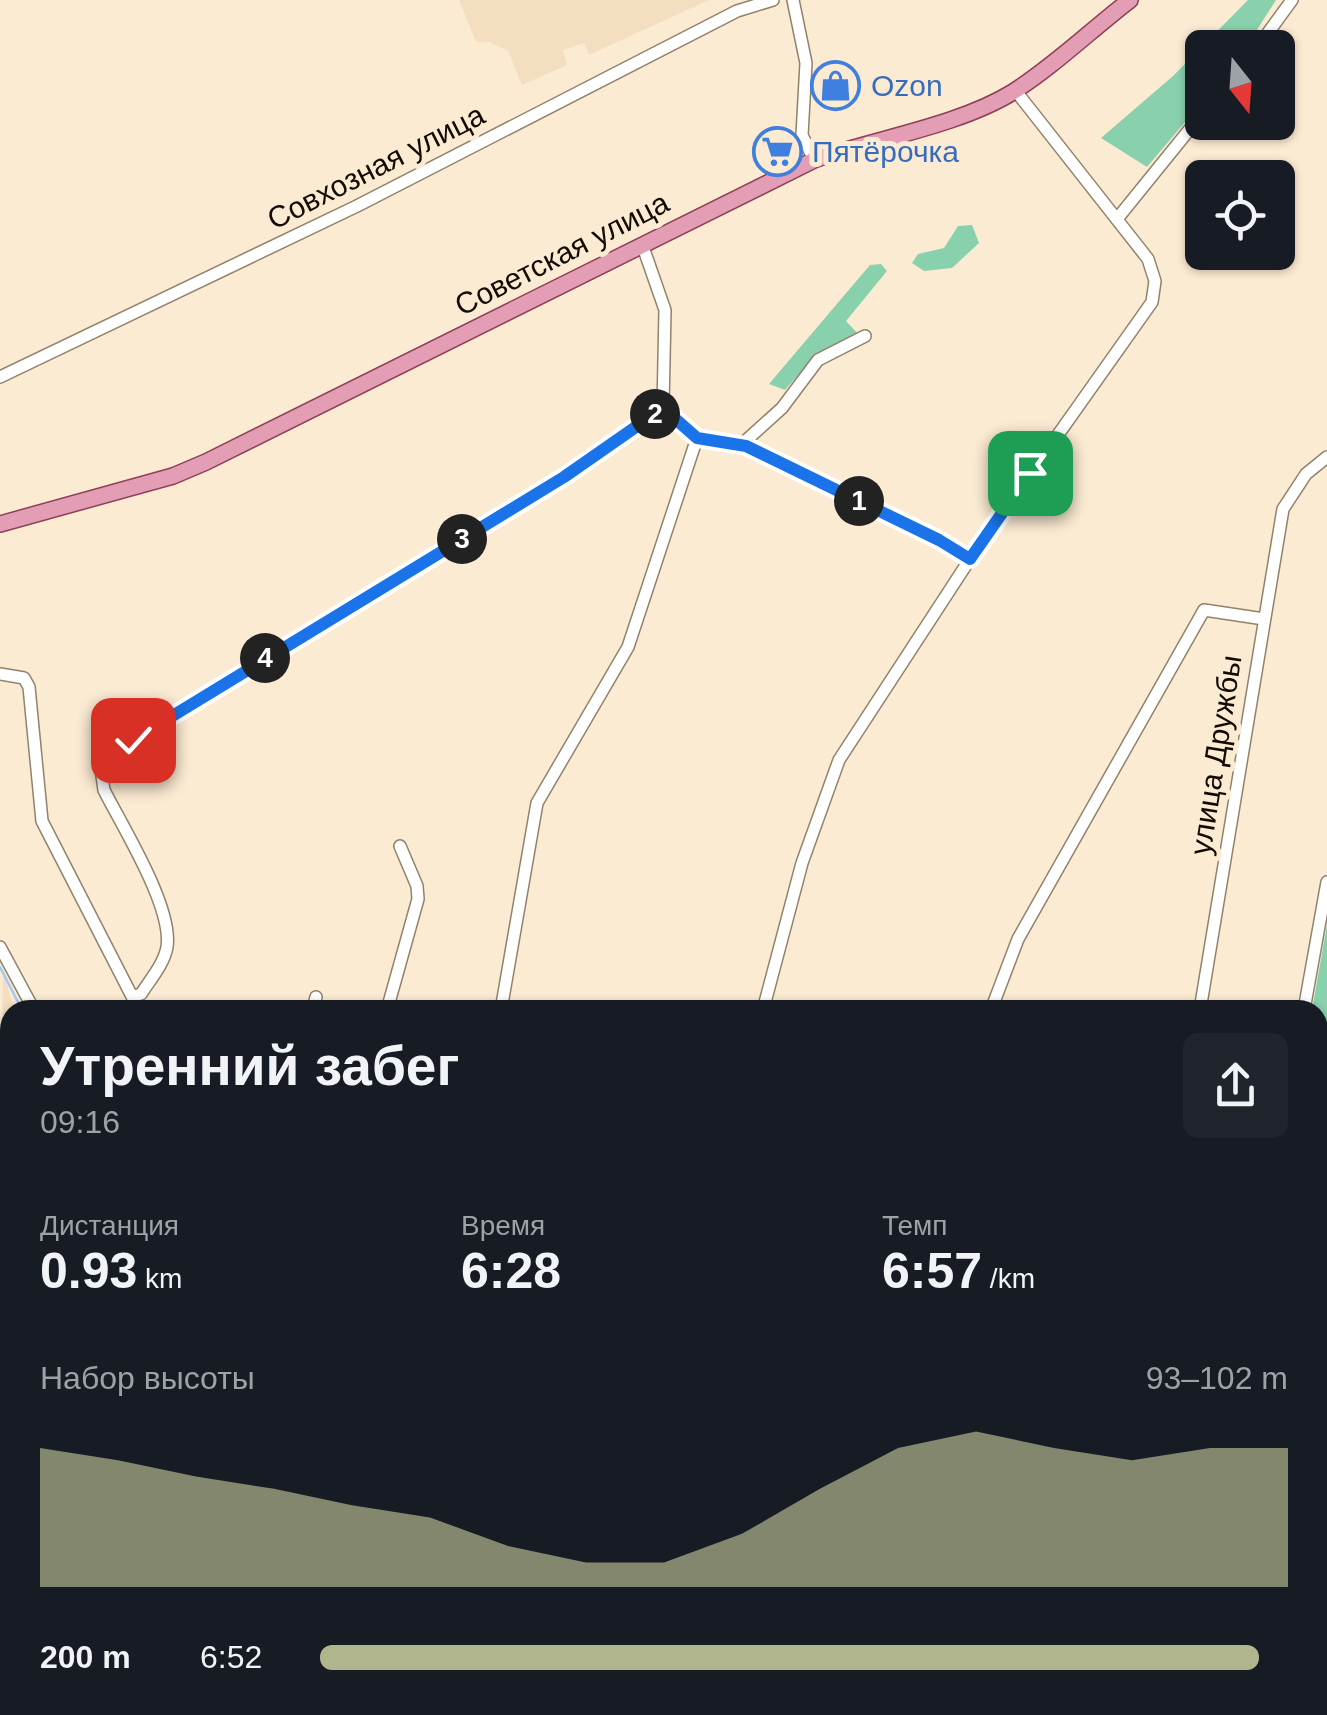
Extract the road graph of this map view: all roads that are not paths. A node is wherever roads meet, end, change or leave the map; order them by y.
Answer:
1 (774, 0) edge
2 (794, 0) edge
3 (1130, 0) edge
4 (1292, 0) edge
5 (1270, 30) edge
6 (1015, 90) junction
7 (1185, 135) edge
8 (814, 160) junction
9 (1116, 219) junction
10 (642, 244) junction
11 (864, 336) dead end
12 (0, 377) edge
13 (663, 408) junction
14 (697, 438) junction
15 (742, 445) junction
16 (1327, 458) edge
17 (0, 524) edge
18 (970, 559) junction
19 (1264, 619) junction
20 (0, 674) edge
21 (400, 846) dead end
22 (1327, 882) edge
23 (0, 946) edge
24 (134, 996) junction
25 (29, 1000) edge
26 (135, 1000) edge
27 (390, 1000) edge
28 (503, 1000) edge
29 (766, 1000) edge
30 (995, 1000) edge
31 (1202, 1000) edge
32 (1306, 1000) edge

1 - 12 street, Совхозная улица
2 - 8 street
3 - 6 main road, Советская улица
4 - 5 street
6 - 8 main road, Советская улица
6 - 9 street
7 - 9 street
8 - 10 main road, Советская улица
9 - 18 street
10 - 13 street
10 - 17 main road, Советская улица
11 - 15 street
13 - 14 street
13 - 24 street
14 - 15 street
14 - 28 street
15 - 18 street
16 - 19 street, улица Дружбы
18 - 29 street
19 - 30 street
19 - 31 street, улица Дружбы
20 - 24 street
21 - 27 street
22 - 32 street
23 - 25 street
24 - 26 street

